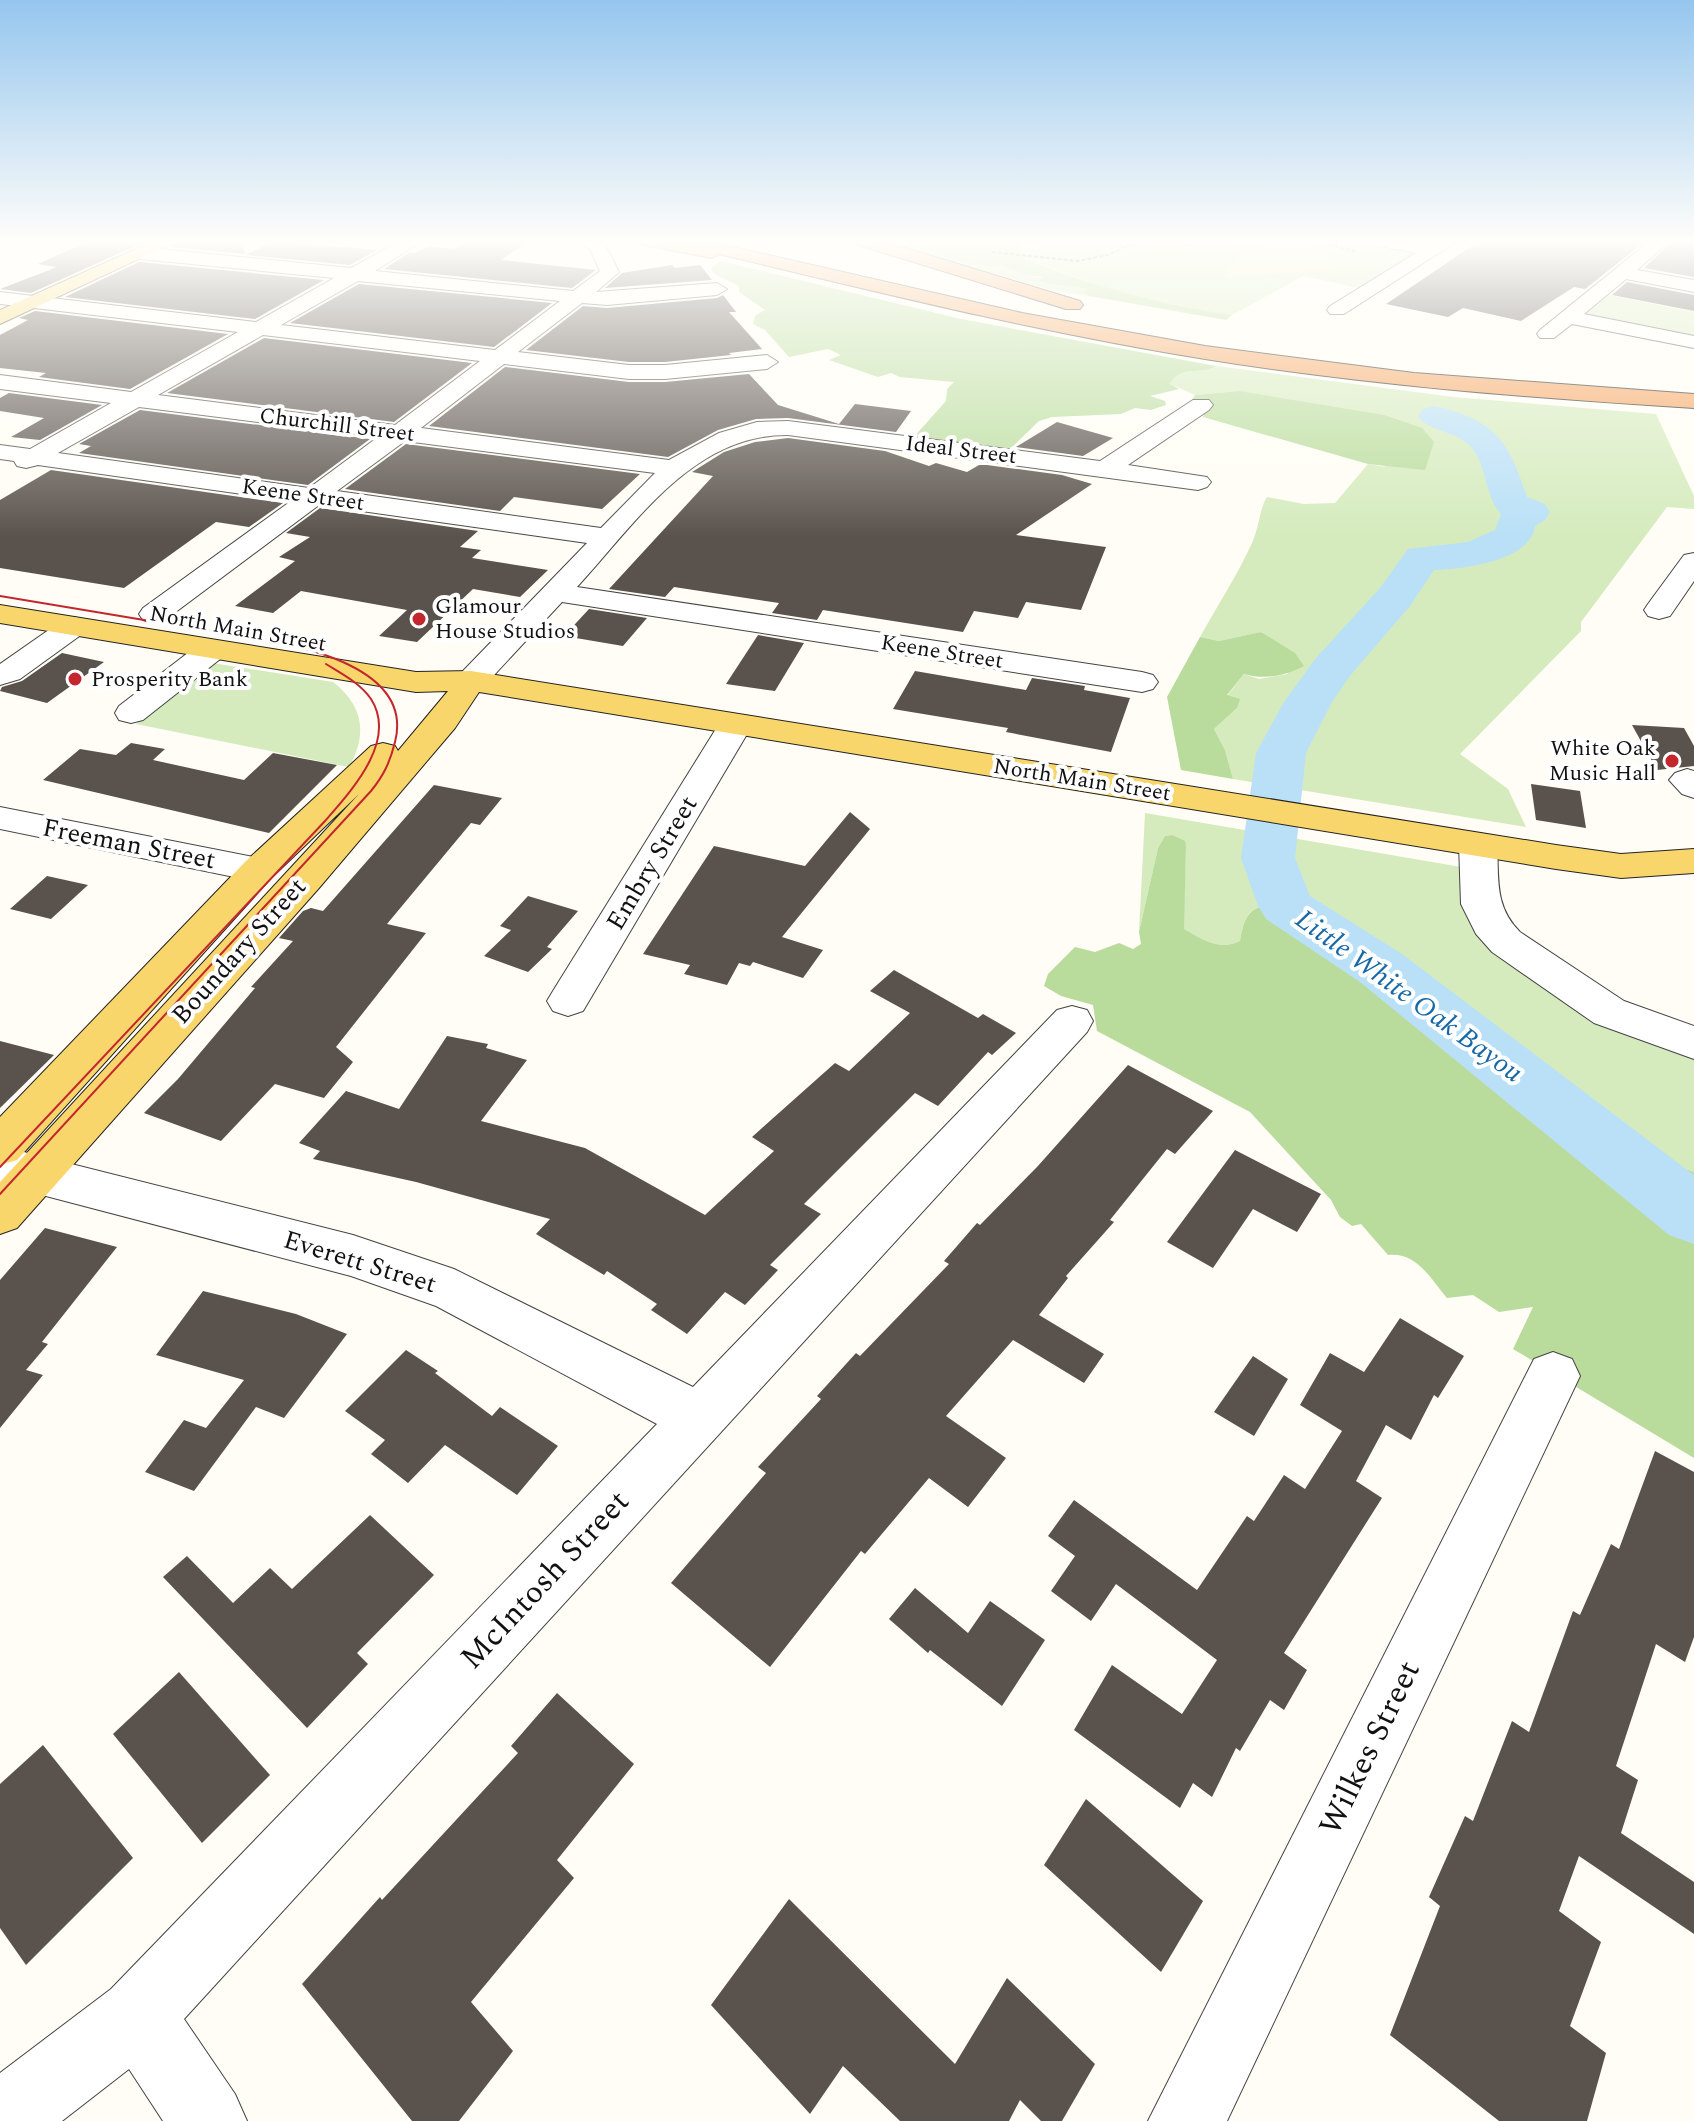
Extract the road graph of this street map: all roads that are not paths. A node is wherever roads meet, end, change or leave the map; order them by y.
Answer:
1 (243, 339) edge
2 (342, 339) edge
3 (523, 339) edge
4 (1137, 339) edge
5 (1211, 339) edge
6 (500, 356) junction
7 (767, 362) dead end
8 (0, 382) edge
9 (1694, 388) edge
10 (138, 400) junction
11 (1694, 401) edge
12 (1201, 405) dead end
13 (401, 432) junction
14 (724, 441) joint
15 (0, 452) edge
16 (34, 457) junction
17 (674, 468) junction
18 (1107, 468) junction
19 (0, 476) edge
20 (1198, 482) dead end
21 (311, 497) junction
22 (606, 537) junction
23 (1694, 561) edge
24 (0, 590) edge
25 (553, 592) junction
26 (1659, 610) dead end
27 (0, 614) edge
28 (154, 614) junction
29 (74, 626) junction
30 (0, 647) edge
31 (213, 649) junction
32 (37, 653) junction
33 (0, 675) edge
34 (471, 681) junction
35 (1142, 682) dead end
36 (131, 713) dead end
37 (736, 724) junction
38 (0, 818) edge
39 (1478, 844) junction
40 (1694, 861) edge
41 (258, 870) junction
42 (568, 1001) dead end
43 (1072, 1021) dead end
44 (1694, 1043) edge
45 (12, 1162) edge
46 (0, 1214) edge
47 (1553, 1376) dead end
48 (698, 1417) junction
49 (137, 2015) junction
50 (0, 2121) edge
51 (208, 2121) edge
52 (1187, 2121) edge

1 - 10 street
2 - 6 street
3 - 6 street
4 - 11 highway
5 - 9 highway
6 - 7 street
6 - 13 street
8 - 10 street, Churchill Street
10 - 13 street, Churchill Street
10 - 16 street
12 - 18 street
13 - 17 street, Churchill Street
13 - 21 street
14 - 17 street, Boundary Street
14 - 18 street, Ideal Street
15 - 16 street, Keene Street
16 - 19 street
16 - 21 street, Keene Street
17 - 22 street, Boundary Street
18 - 20 street, Ideal Street
21 - 22 street, Keene Street
21 - 28 street
22 - 25 street, Boundary Street
23 - 26 street
24 - 28 main road, North Main Street
25 - 34 street, Boundary Street
25 - 35 street, Keene Street
27 - 29 main road, North Main Street
28 - 34 main road, North Main Street
29 - 31 main road, North Main Street
29 - 32 street
30 - 32 street
31 - 34 main road, North Main Street
31 - 36 street
32 - 33 street
34 - 37 main road, North Main Street
34 - 41 main road, Boundary Street
34 - 45 main road, Boundary Street
37 - 39 main road, North Main Street
37 - 42 street, Embry Street
38 - 41 street, Freeman Street
39 - 40 main road, North Main Street
39 - 44 street
41 - 45 main road, Boundary Street
43 - 48 street, McIntosh Street
45 - 46 main road, Boundary Street
45 - 48 street, Everett Street
47 - 52 street, Wilkes Street
48 - 49 street, McIntosh Street
49 - 50 street, McIntosh Street
49 - 51 street

